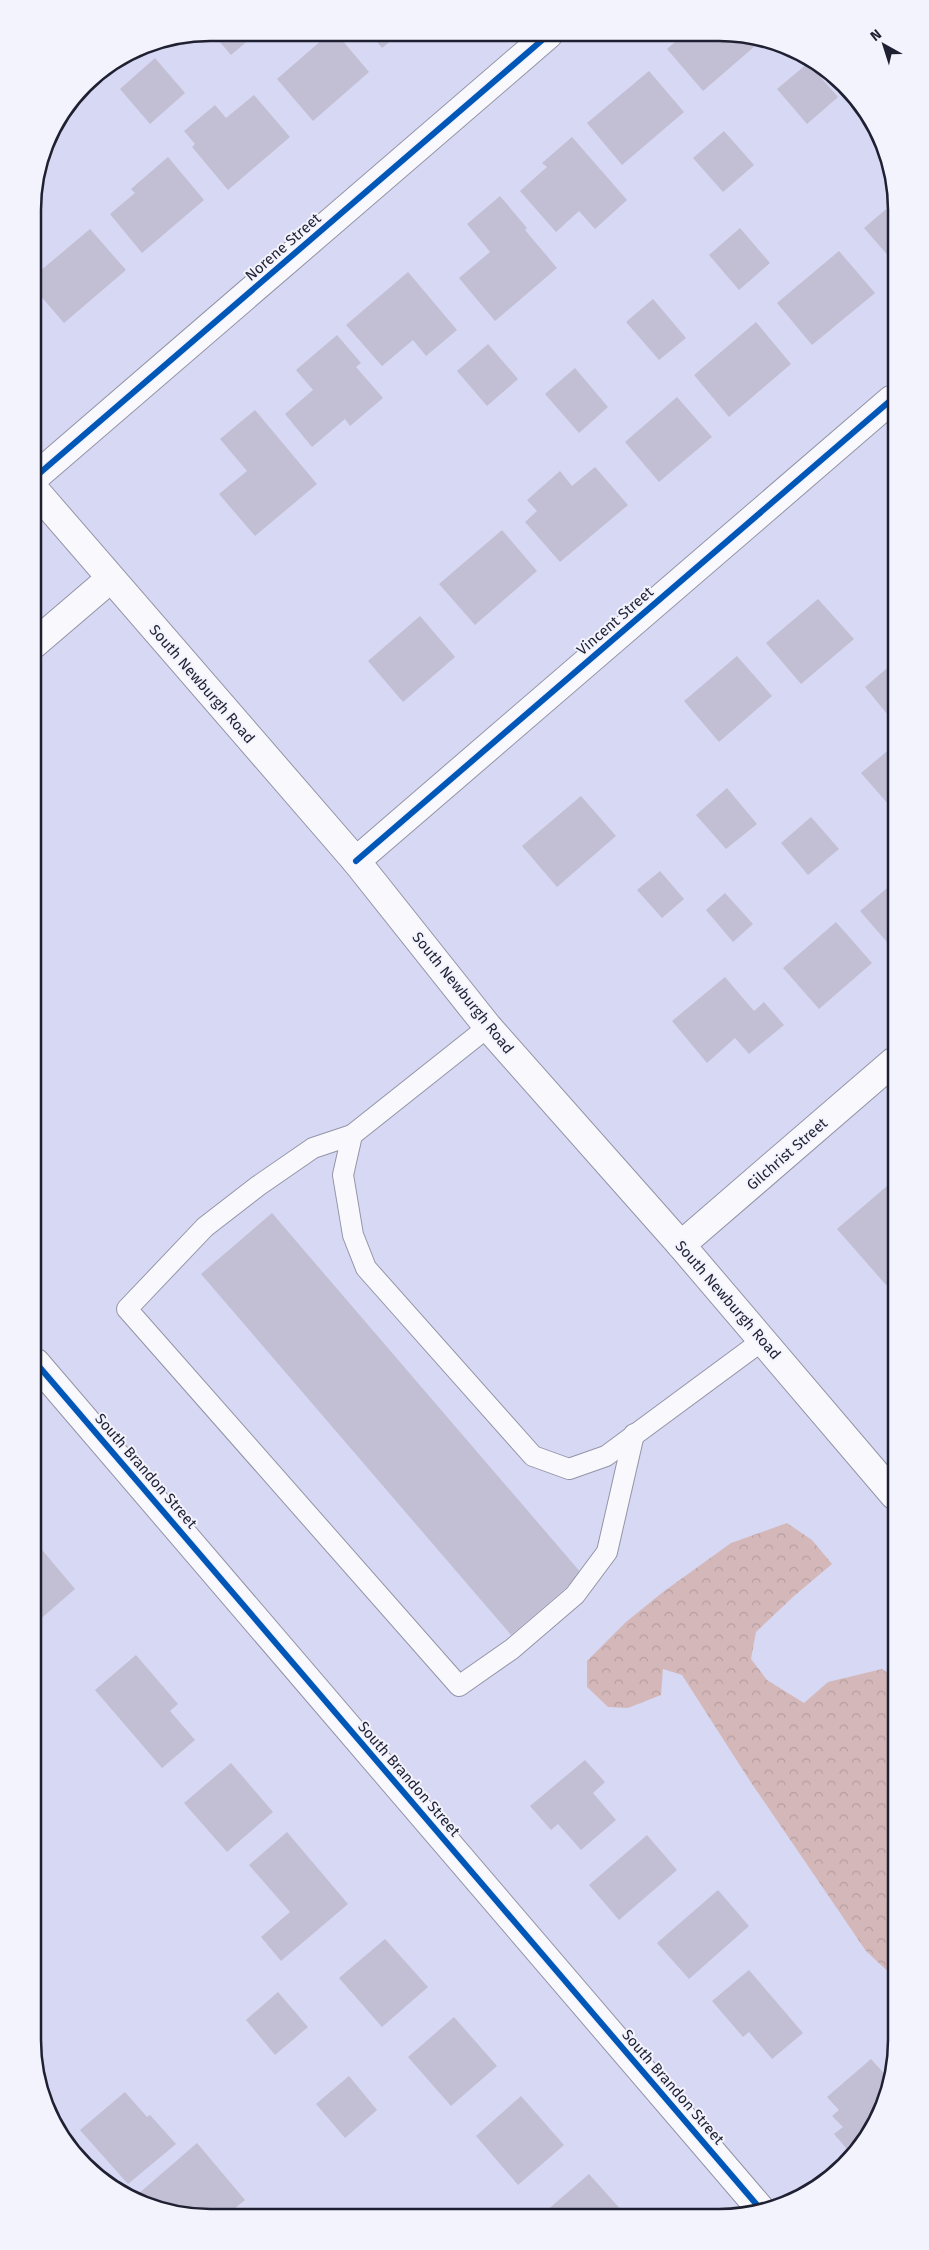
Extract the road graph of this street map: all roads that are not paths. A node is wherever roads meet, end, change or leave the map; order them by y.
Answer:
1 (541, 41) edge
2 (888, 403) edge
3 (42, 471) edge
4 (42, 499) edge
5 (110, 579) junction
6 (42, 637) edge
7 (356, 861) junction
8 (488, 1027) junction
9 (888, 1067) edge
10 (352, 1135) junction
11 (681, 1245) junction
12 (763, 1340) junction
13 (41, 1368) edge
14 (634, 1434) junction
15 (887, 1479) edge
16 (756, 2204) edge

1 - 3 street, Norene Street
2 - 7 street, Vincent Street
4 - 5 street, South Newburgh Road
5 - 6 street
5 - 7 street, South Newburgh Road
7 - 8 street, South Newburgh Road
8 - 10 lane
8 - 11 street, South Newburgh Road
9 - 11 street, Gilchrist Street
10 - 14 lane
10 - 14 lane
11 - 12 street, South Newburgh Road
12 - 14 lane
12 - 15 street, South Newburgh Road
13 - 16 street, South Brandon Street

